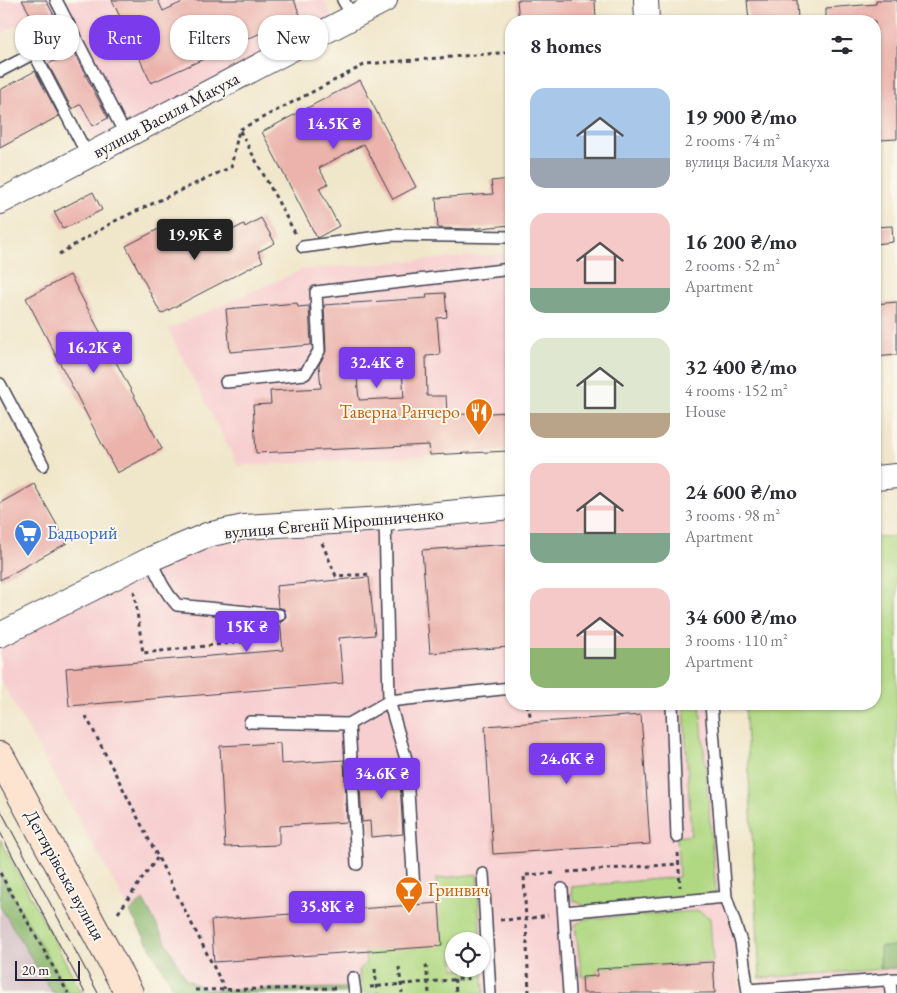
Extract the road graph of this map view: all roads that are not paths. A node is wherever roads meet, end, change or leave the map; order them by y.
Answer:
1 (56, 0) edge
2 (385, 0) edge
3 (646, 0) edge
4 (348, 9) edge
5 (647, 15) edge
6 (0, 72) edge
7 (126, 136) junction
8 (88, 156) junction
9 (0, 202) edge
10 (505, 237) edge
11 (303, 247) road end
12 (505, 269) edge
13 (226, 382) dead end
14 (0, 384) edge
15 (43, 465) dead end
16 (897, 476) edge
17 (881, 477) edge
18 (505, 508) edge
19 (385, 519) junction
20 (151, 559) junction
21 (279, 615) dead end
22 (0, 635) edge
23 (505, 689) edge
24 (389, 700) junction
25 (672, 710) edge
26 (711, 710) edge
27 (250, 722) dead end
28 (349, 724) junction
29 (0, 756) edge
30 (677, 837) road end
31 (358, 864) dead end
32 (484, 874) dead end
33 (414, 889) dead end
34 (562, 890) dead end
35 (726, 897) junction
36 (564, 912) junction
37 (894, 979) edge
38 (748, 992) edge
39 (129, 993) edge
40 (490, 993) edge
41 (569, 993) edge
42 (891, 993) edge

1 - 7 lane
2 - 4 street, вулиця Василя Макуха
3 - 5 street
4 - 7 street, вулиця Василя Макуха
6 - 8 lane
7 - 8 street, вулиця Василя Макуха
8 - 9 street, вулиця Василя Макуха
10 - 11 lane
12 - 13 lane
14 - 15 lane
16 - 17 street
18 - 19 street, вулиця Євгенії Мірошниченко
19 - 20 street, вулиця Євгенії Мірошниченко
19 - 24 lane
20 - 21 lane
20 - 22 street, вулиця Євгенії Мірошниченко
23 - 24 lane
24 - 28 lane
24 - 33 lane
25 - 30 lane
26 - 35 lane
27 - 28 lane
28 - 31 lane
29 - 39 main road, Дегтярівська вулиця
32 - 40 lane
34 - 36 lane
35 - 36 lane
35 - 38 lane
36 - 41 lane
37 - 38 lane
37 - 42 lane

